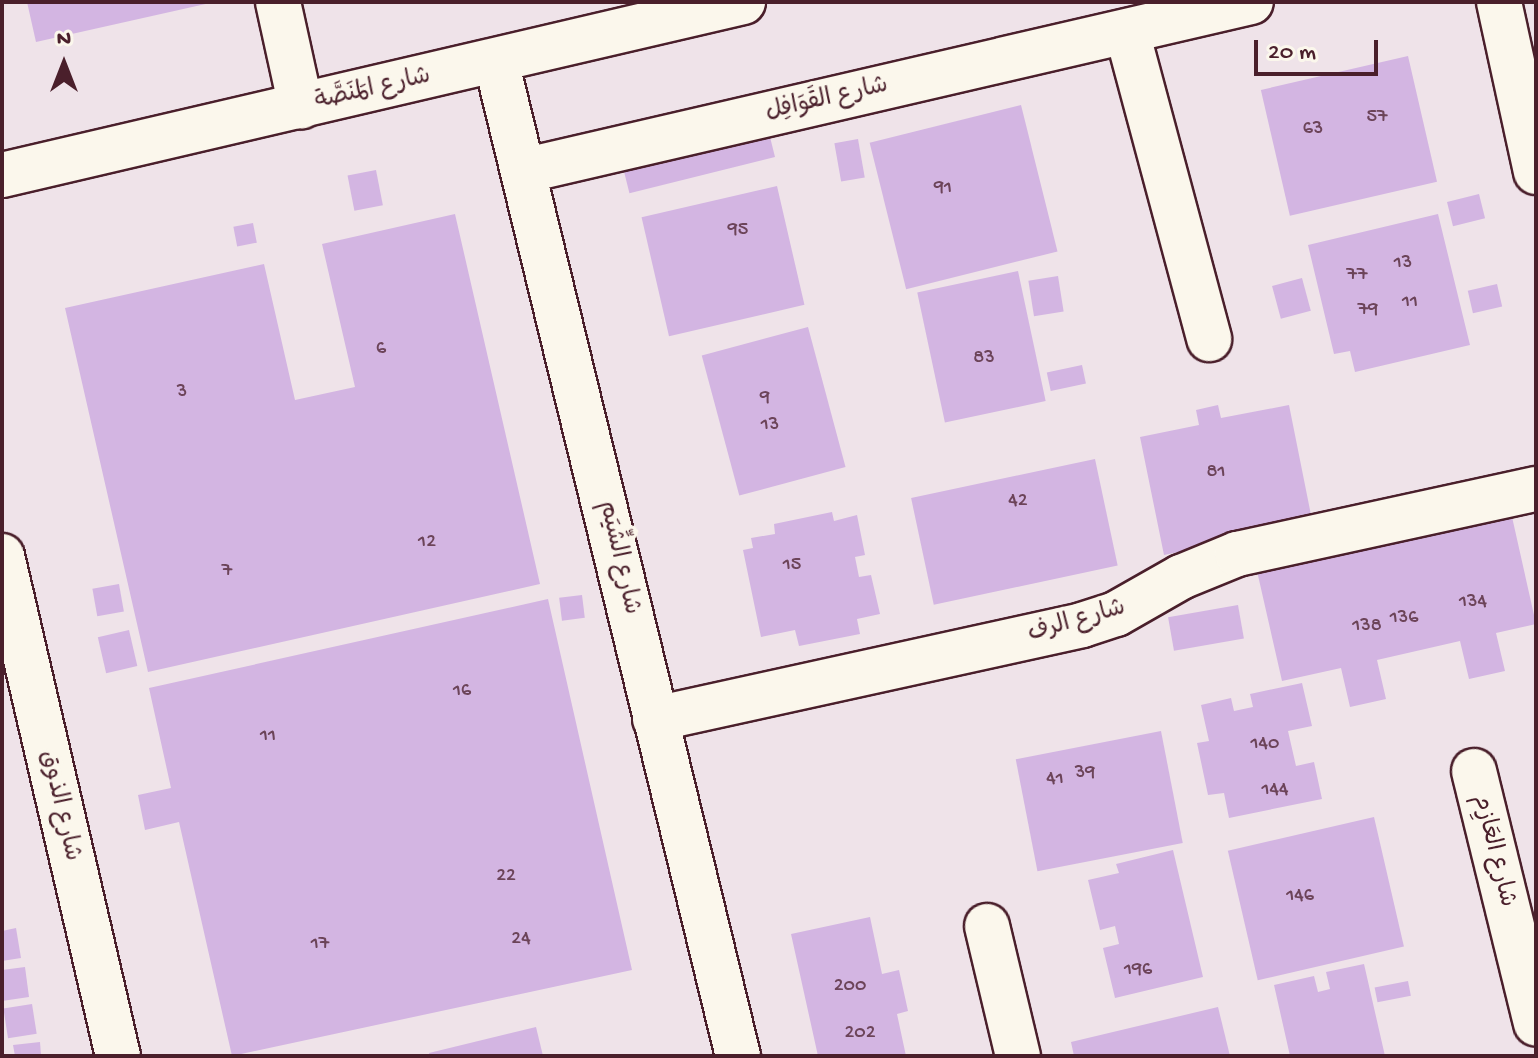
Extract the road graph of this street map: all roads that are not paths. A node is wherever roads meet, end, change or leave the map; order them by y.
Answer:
1 (278, 2) edge
2 (743, 2) edge
3 (1251, 2) edge
4 (1499, 2) edge
5 (649, 13) edge
6 (1127, 32) junction
7 (496, 61) junction
8 (301, 107) junction
9 (527, 170) junction
10 (1536, 172) edge
11 (2, 175) edge
12 (1209, 339) dead end
13 (1536, 489) edge
14 (2, 556) edge
15 (655, 719) junction
16 (1474, 771) dead end
17 (987, 926) dead end
18 (1536, 1024) edge
19 (118, 1056) edge
20 (738, 1056) edge
21 (1018, 1056) edge

1 - 8 street
2 - 5 street, شارع المَنَصَّة
3 - 6 street, شارع القَوَافِل
4 - 10 street
5 - 7 street, شارع المَنَصَّة
6 - 9 street, شارع القَوَافِل
6 - 12 street
7 - 8 street, شارع المَنَصَّة
7 - 9 street, شارع الشِّيَم
8 - 11 street, شارع المَنَصَّة
9 - 15 street, شارع الشِّيَم
13 - 15 street, شارع الرف
14 - 19 street, شارع الذوق
15 - 20 street, شارع الشِّيَم
16 - 18 street, شارع العَازِم
17 - 21 street

